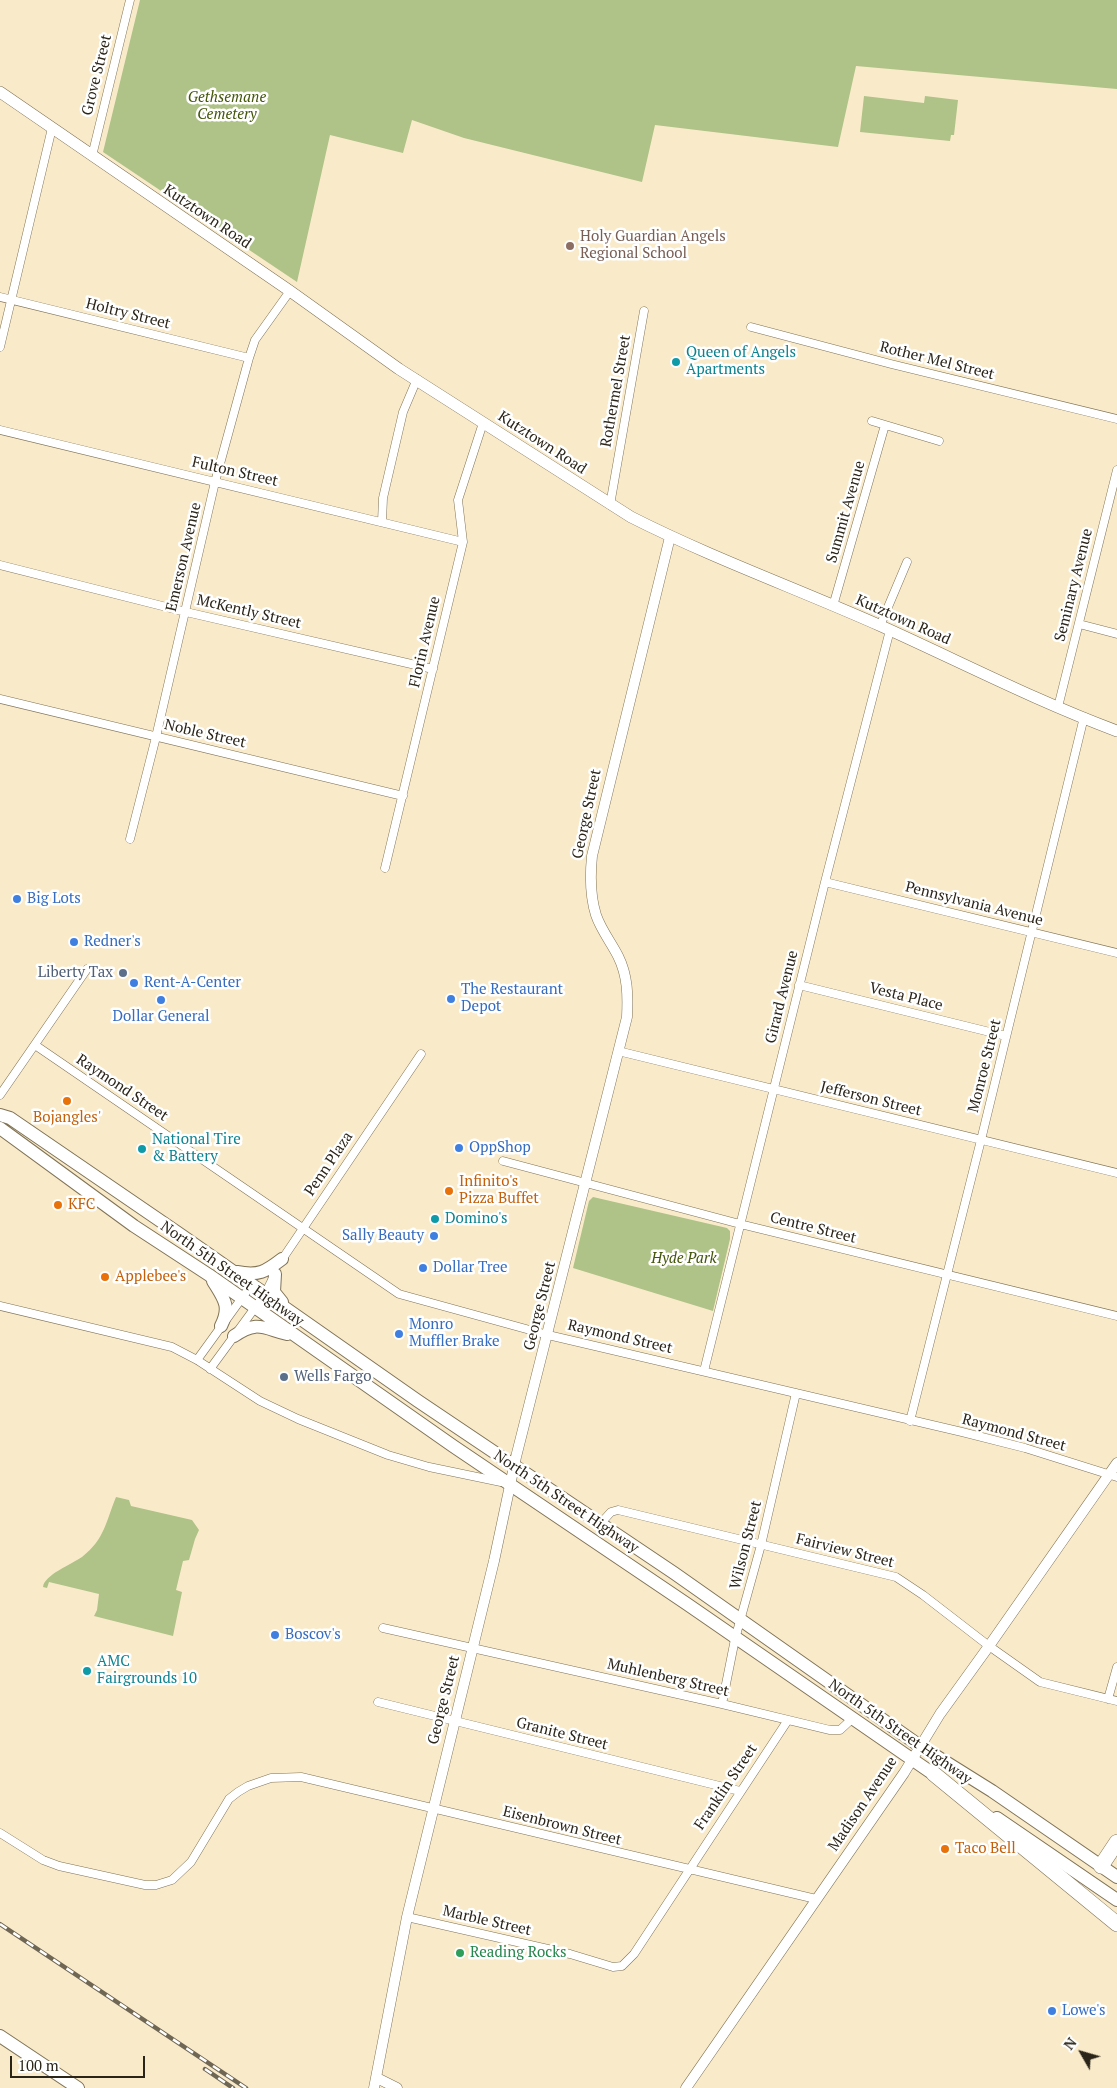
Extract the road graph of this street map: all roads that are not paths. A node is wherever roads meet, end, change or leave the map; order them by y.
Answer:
1 (130, 0) edge
2 (0, 92) edge
3 (52, 128) junction
4 (92, 156) junction
5 (290, 291) junction
6 (0, 297) edge
7 (11, 300) junction
8 (644, 311) dead end
9 (751, 327) dead end
10 (0, 347) edge
11 (249, 358) junction
12 (417, 379) junction
13 (1117, 419) edge
14 (872, 420) dead end
15 (483, 423) junction
16 (886, 425) junction
17 (0, 430) edge
18 (939, 441) dead end
19 (1117, 470) edge
20 (215, 482) junction
21 (610, 505) junction
22 (382, 522) junction
23 (670, 537) junction
24 (463, 542) junction
25 (907, 562) dead end
26 (0, 565) edge
27 (832, 606) junction
28 (186, 612) junction
29 (1079, 624) junction
30 (885, 628) junction
31 (1117, 634) edge
32 (433, 669) junction
33 (0, 699) edge
34 (1058, 707) junction
35 (1084, 717) junction
36 (1117, 731) edge
37 (156, 737) junction
38 (403, 796) junction
39 (130, 839) dead end
40 (386, 868) dead end
41 (825, 882) junction
42 (1031, 932) junction
43 (1117, 953) edge
44 (87, 970) dead end
45 (799, 985) junction
46 (1006, 1036) junction
47 (35, 1045) junction
48 (618, 1052) junction
49 (421, 1054) dead end
50 (773, 1090) junction
51 (0, 1095) edge
52 (0, 1115) edge
53 (0, 1128) edge
54 (981, 1140) junction
55 (503, 1161) dead end
56 (1117, 1173) edge
57 (586, 1182) junction
58 (740, 1224) junction
59 (303, 1228) junction
60 (282, 1259) junction
61 (234, 1272) junction
62 (275, 1274) junction
63 (209, 1275) junction
64 (946, 1276) junction
65 (252, 1284) junction
66 (265, 1294) junction
67 (241, 1298) junction
68 (0, 1306) edge
69 (255, 1308) junction
70 (290, 1312) junction
71 (1117, 1316) edge
72 (221, 1326) junction
73 (548, 1334) junction
74 (234, 1336) junction
75 (294, 1336) junction
76 (197, 1360) junction
77 (210, 1369) junction
78 (704, 1371) junction
79 (796, 1393) junction
80 (910, 1421) junction
81 (1117, 1463) edge
82 (514, 1467) junction
83 (1113, 1475) edge
84 (510, 1484) junction
85 (600, 1524) junction
86 (761, 1545) junction
87 (741, 1621) junction
88 (383, 1628) dead end
89 (736, 1639) junction
90 (989, 1646) junction
91 (472, 1649) junction
92 (1117, 1667) edge
93 (1108, 1699) junction
94 (1117, 1701) edge
95 (378, 1702) dead end
96 (722, 1704) junction
97 (853, 1718) junction
98 (788, 1720) junction
99 (454, 1722) junction
100 (920, 1746) junction
101 (912, 1759) junction
102 (934, 1774) junction
103 (740, 1791) junction
104 (433, 1809) junction
105 (0, 1833) edge
106 (1117, 1842) edge
107 (1101, 1866) junction
108 (688, 1870) junction
109 (1117, 1877) edge
110 (1097, 1886) junction
111 (816, 1900) junction
112 (1117, 1900) edge
113 (407, 1917) junction
114 (1117, 1924) edge
115 (0, 2036) edge
116 (375, 2083) edge
117 (78, 2088) edge
118 (397, 2088) edge
119 (686, 2088) edge

1 - 4 street, Grove Street
2 - 3 main road, Kutztown Road
3 - 4 main road, Kutztown Road
3 - 7 street
4 - 5 main road, Kutztown Road
5 - 11 street, Emerson Avenue
5 - 12 main road, Kutztown Road
6 - 7 street, Holtry Street
7 - 10 street
7 - 11 street, Holtry Street
8 - 21 street, Rothermel Street
9 - 13 street, Rother Mel Street
11 - 20 street, Emerson Avenue
12 - 15 main road, Kutztown Road
12 - 22 street
14 - 16 street
15 - 21 main road, Kutztown Road
15 - 24 street, Florin Avenue
16 - 18 street
16 - 27 street, Summit Avenue
17 - 20 street, Fulton Street
19 - 29 street, Seminary Avenue
20 - 22 street, Fulton Street
20 - 28 street, Emerson Avenue
21 - 23 main road, Kutztown Road
22 - 24 street, Fulton Street
23 - 27 main road, Kutztown Road
23 - 48 street, George Street
24 - 32 street, Florin Avenue
25 - 30 street, Girard Avenue
26 - 28 street, McKently Street
27 - 30 main road, Kutztown Road
28 - 32 street, McKently Street
28 - 37 street, Emerson Avenue
29 - 31 street
29 - 34 street, Seminary Avenue
30 - 34 main road, Kutztown Road
30 - 41 street, Girard Avenue
32 - 38 street, Florin Avenue
33 - 37 street, Noble Street
34 - 35 main road, Kutztown Road
35 - 36 main road, Kutztown Road
35 - 42 street, Monroe Street
37 - 38 street, Noble Street
37 - 39 street, Emerson Avenue
38 - 40 street, Florin Avenue
41 - 42 street, Pennsylvania Avenue
41 - 45 street, Girard Avenue
42 - 43 street, Pennsylvania Avenue
42 - 46 street, Monroe Street
44 - 47 street
45 - 46 street, Vesta Place
45 - 50 street, Girard Avenue
46 - 54 street, Monroe Street
47 - 51 street
47 - 59 street, Raymond Street
48 - 50 street, Jefferson Street
48 - 57 street, George Street
49 - 59 street, Penn Plaza
50 - 54 street, Jefferson Street
50 - 58 street, Girard Avenue
52 - 61 main road, North 5th Street Highway
53 - 63 main road, North 5th Street Highway
54 - 56 street, Jefferson Street
54 - 64 street, Monroe Street
55 - 57 street, Centre Street
57 - 58 street, Centre Street
57 - 73 street, George Street
58 - 64 street, Centre Street
58 - 78 street, Girard Avenue
59 - 60 street, Penn Plaza
59 - 73 street, Raymond Street
60 - 61 main road
60 - 62 street, Penn Plaza
61 - 65 main road, North 5th Street Highway
62 - 66 street, Penn Plaza
62 - 70 main road
63 - 67 main road, North 5th Street Highway
63 - 72 main road
64 - 71 street, Centre Street
64 - 80 street, Monroe Street
65 - 66 main road, North 5th Street Highway
65 - 67 street
66 - 69 street, Penn Plaza
66 - 70 main road, North 5th Street Highway
67 - 69 main road, North 5th Street Highway
67 - 72 street
68 - 76 street
69 - 74 street, Penn Plaza
69 - 75 main road, North 5th Street Highway
70 - 82 main road, North 5th Street Highway
72 - 76 street
73 - 78 street, Raymond Street
73 - 82 street, George Street
74 - 75 main road
74 - 77 street, Penn Plaza
75 - 84 main road, North 5th Street Highway
76 - 77 street
77 - 84 street
78 - 79 street, Raymond Street
79 - 80 street, Raymond Street
79 - 86 street, Wilson Street
80 - 83 street, Raymond Street
81 - 83 street, Madison Avenue
82 - 84 street, George Street
82 - 85 main road, North 5th Street Highway
83 - 90 street, Madison Avenue
84 - 89 main road, North 5th Street Highway
84 - 91 street, George Street
85 - 86 street, Fairview Street
85 - 87 main road, North 5th Street Highway
86 - 87 street, Wilson Street
86 - 90 street, Fairview Street
87 - 89 street, Wilson Street
87 - 100 main road, North 5th Street Highway
88 - 91 street, Muhlenberg Street
89 - 96 street, Wilson Street
89 - 97 main road, North 5th Street Highway
90 - 93 street, Fairview Street
90 - 100 street, Madison Avenue
91 - 96 street, Muhlenberg Street
91 - 99 street, George Street
92 - 93 street
93 - 94 street, Fairview Street
95 - 99 street, Granite Street
96 - 98 street, Muhlenberg Street
97 - 98 street, Muhlenberg Street
97 - 101 main road, North 5th Street Highway
98 - 103 street, Franklin Street
99 - 103 street, Granite Street
99 - 104 street, George Street
100 - 101 street, Madison Avenue
100 - 107 main road, North 5th Street Highway
101 - 102 main road, North 5th Street Highway
101 - 111 street, Madison Avenue
102 - 110 main road, North 5th Street Highway
102 - 114 highway
103 - 108 street, Franklin Street
104 - 105 street, Eisenbrown Street
104 - 108 street, Eisenbrown Street
104 - 113 street, George Street
106 - 107 highway
107 - 109 main road, North 5th Street Highway
107 - 110 main road
108 - 111 street, Eisenbrown Street
108 - 113 street, Marble Street
110 - 112 main road, North 5th Street Highway
111 - 119 street, Madison Avenue
113 - 116 street, George Street
115 - 117 main road
116 - 118 street

